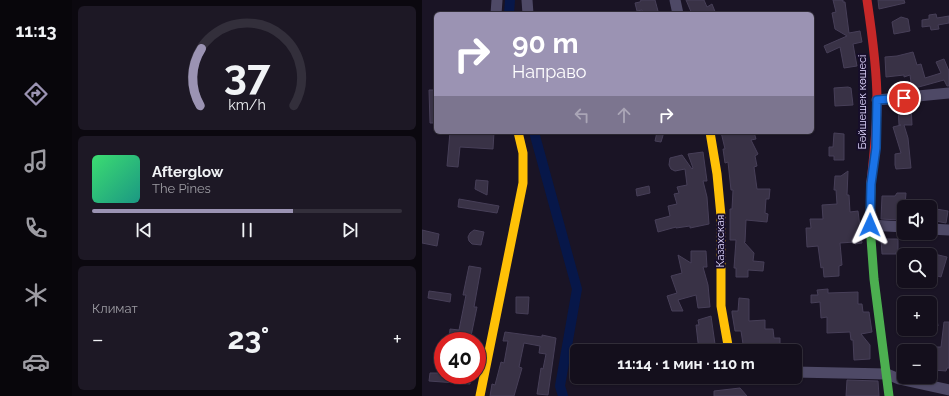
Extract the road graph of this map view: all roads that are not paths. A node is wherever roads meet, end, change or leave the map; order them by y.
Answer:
1 (497, 0) edge
2 (528, 0) edge
3 (675, 0) edge
4 (867, 0) edge
5 (496, 12) edge
6 (528, 12) edge
7 (678, 12) edge
8 (949, 93) edge
9 (877, 100) junction
10 (519, 134) edge
11 (710, 134) edge
12 (870, 225) junction
13 (897, 227) edge
14 (937, 229) edge
15 (949, 230) edge
16 (728, 344) edge
17 (802, 372) edge
18 (887, 374) junction
19 (949, 390) edge
20 (480, 396) edge
21 (889, 396) edge

1 - 5 street
2 - 6 street
3 - 7 street
4 - 9 street, Бәйшешек көшесі
8 - 9 street
9 - 12 street, Бәйшешек көшесі
10 - 20 street
11 - 16 street, Казахская
12 - 13 street
12 - 18 street, Бәйшешек көшесі
14 - 15 street
17 - 18 street
18 - 19 street
18 - 21 street, Бәйшешек көшесі

